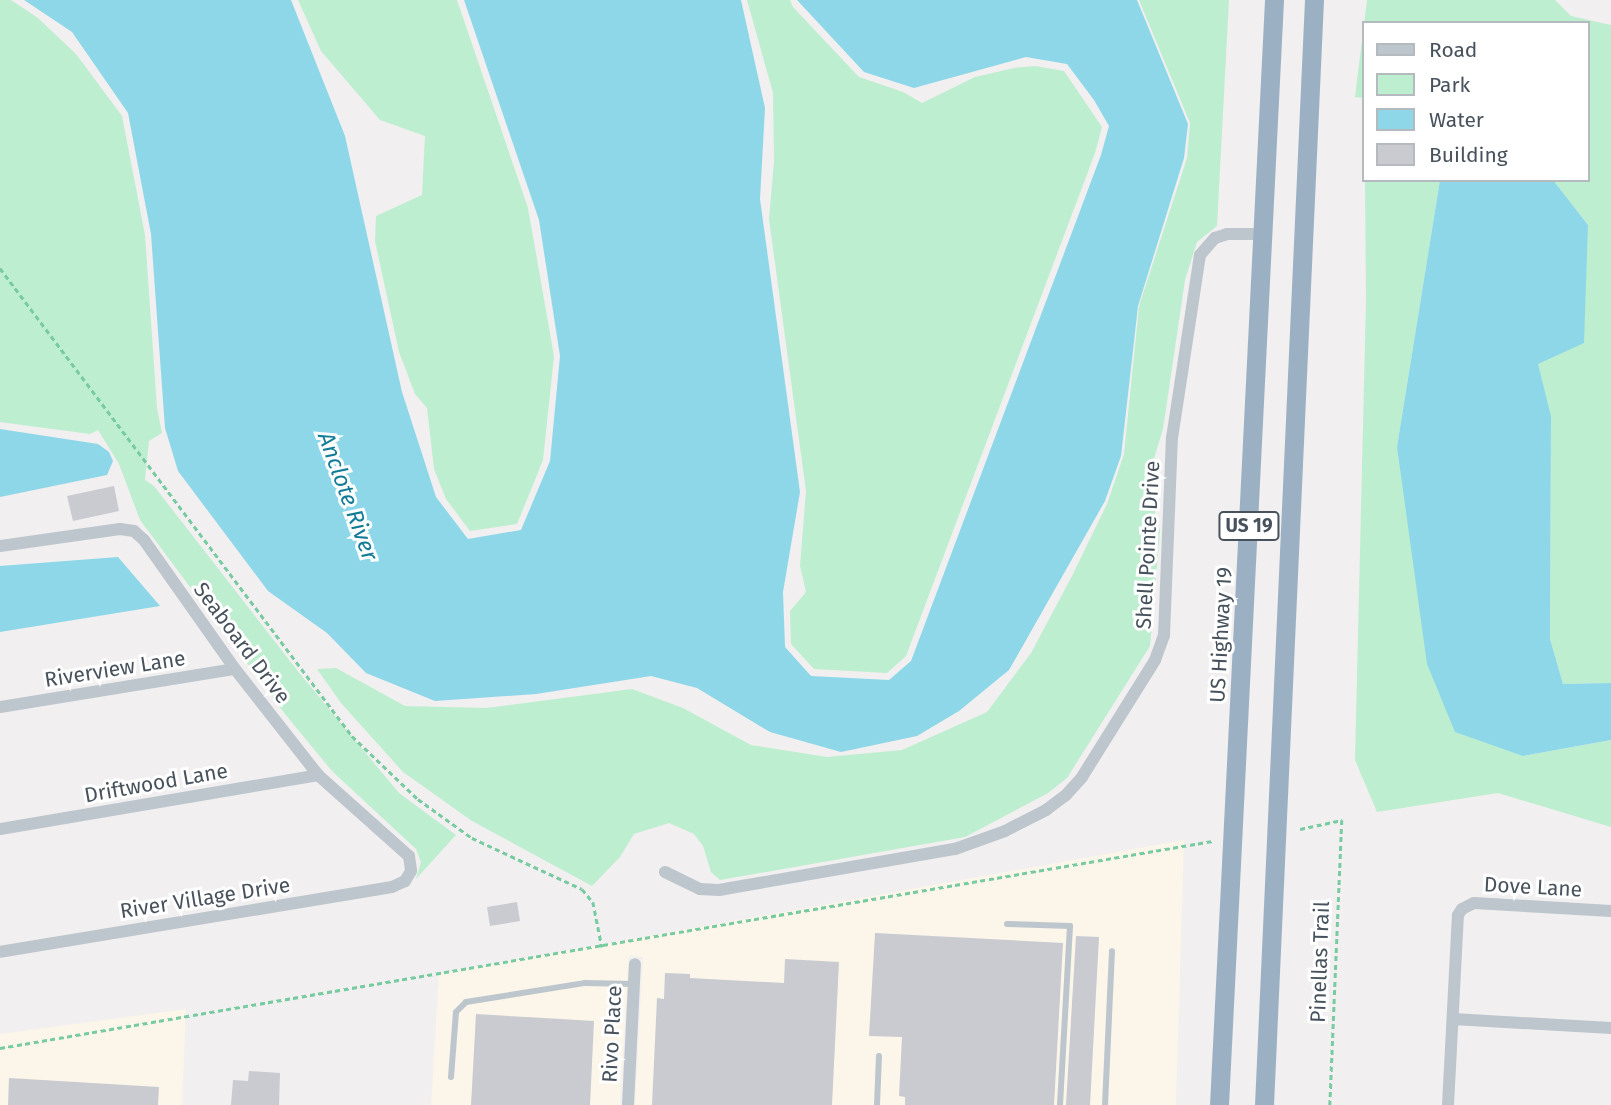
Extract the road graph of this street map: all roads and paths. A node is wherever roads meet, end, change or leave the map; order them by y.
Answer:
1 (1274, 0) edge
2 (1314, 0) edge
3 (1263, 234) junction
4 (0, 268) edge
5 (0, 546) edge
6 (236, 669) junction
7 (0, 707) edge
8 (318, 775) junction
9 (0, 829) edge
10 (1300, 829) dead end
11 (1212, 841) dead end
12 (411, 872) joint
13 (665, 872) dead end
14 (1611, 911) edge
15 (1007, 923) dead end
16 (602, 947) junction
17 (1111, 951) dead end
18 (0, 952) edge
19 (635, 964) dead end
20 (634, 984) junction
21 (1453, 1019) junction
22 (1611, 1028) edge
23 (0, 1048) edge
24 (879, 1056) dead end
25 (450, 1077) dead end
26 (628, 1105) edge
27 (877, 1105) edge
28 (1060, 1105) edge
29 (1105, 1105) edge
30 (1219, 1105) edge
31 (1264, 1105) edge
32 (1330, 1105) edge
33 (1448, 1105) edge

1 - 3 highway, US Highway 19 / US 19
2 - 31 highway, US 19
3 - 13 street, Shell Pointe Drive
3 - 30 highway, US Highway 19 / US 19
4 - 16 path
5 - 6 street, Seaboard Drive
6 - 7 street, Riverview Lane
6 - 8 street, Seaboard Drive
8 - 9 street, Driftwood Lane
8 - 12 street, Seaboard Drive
10 - 32 path, Pinellas Trail
11 - 16 path
12 - 18 street, River Village Drive
14 - 21 street, Dove Lane
15 - 28 lane
16 - 23 path
17 - 29 lane
19 - 20 street, Rivo Place
20 - 25 lane
20 - 26 street, Rivo Place
21 - 22 street
21 - 33 street
24 - 27 lane

